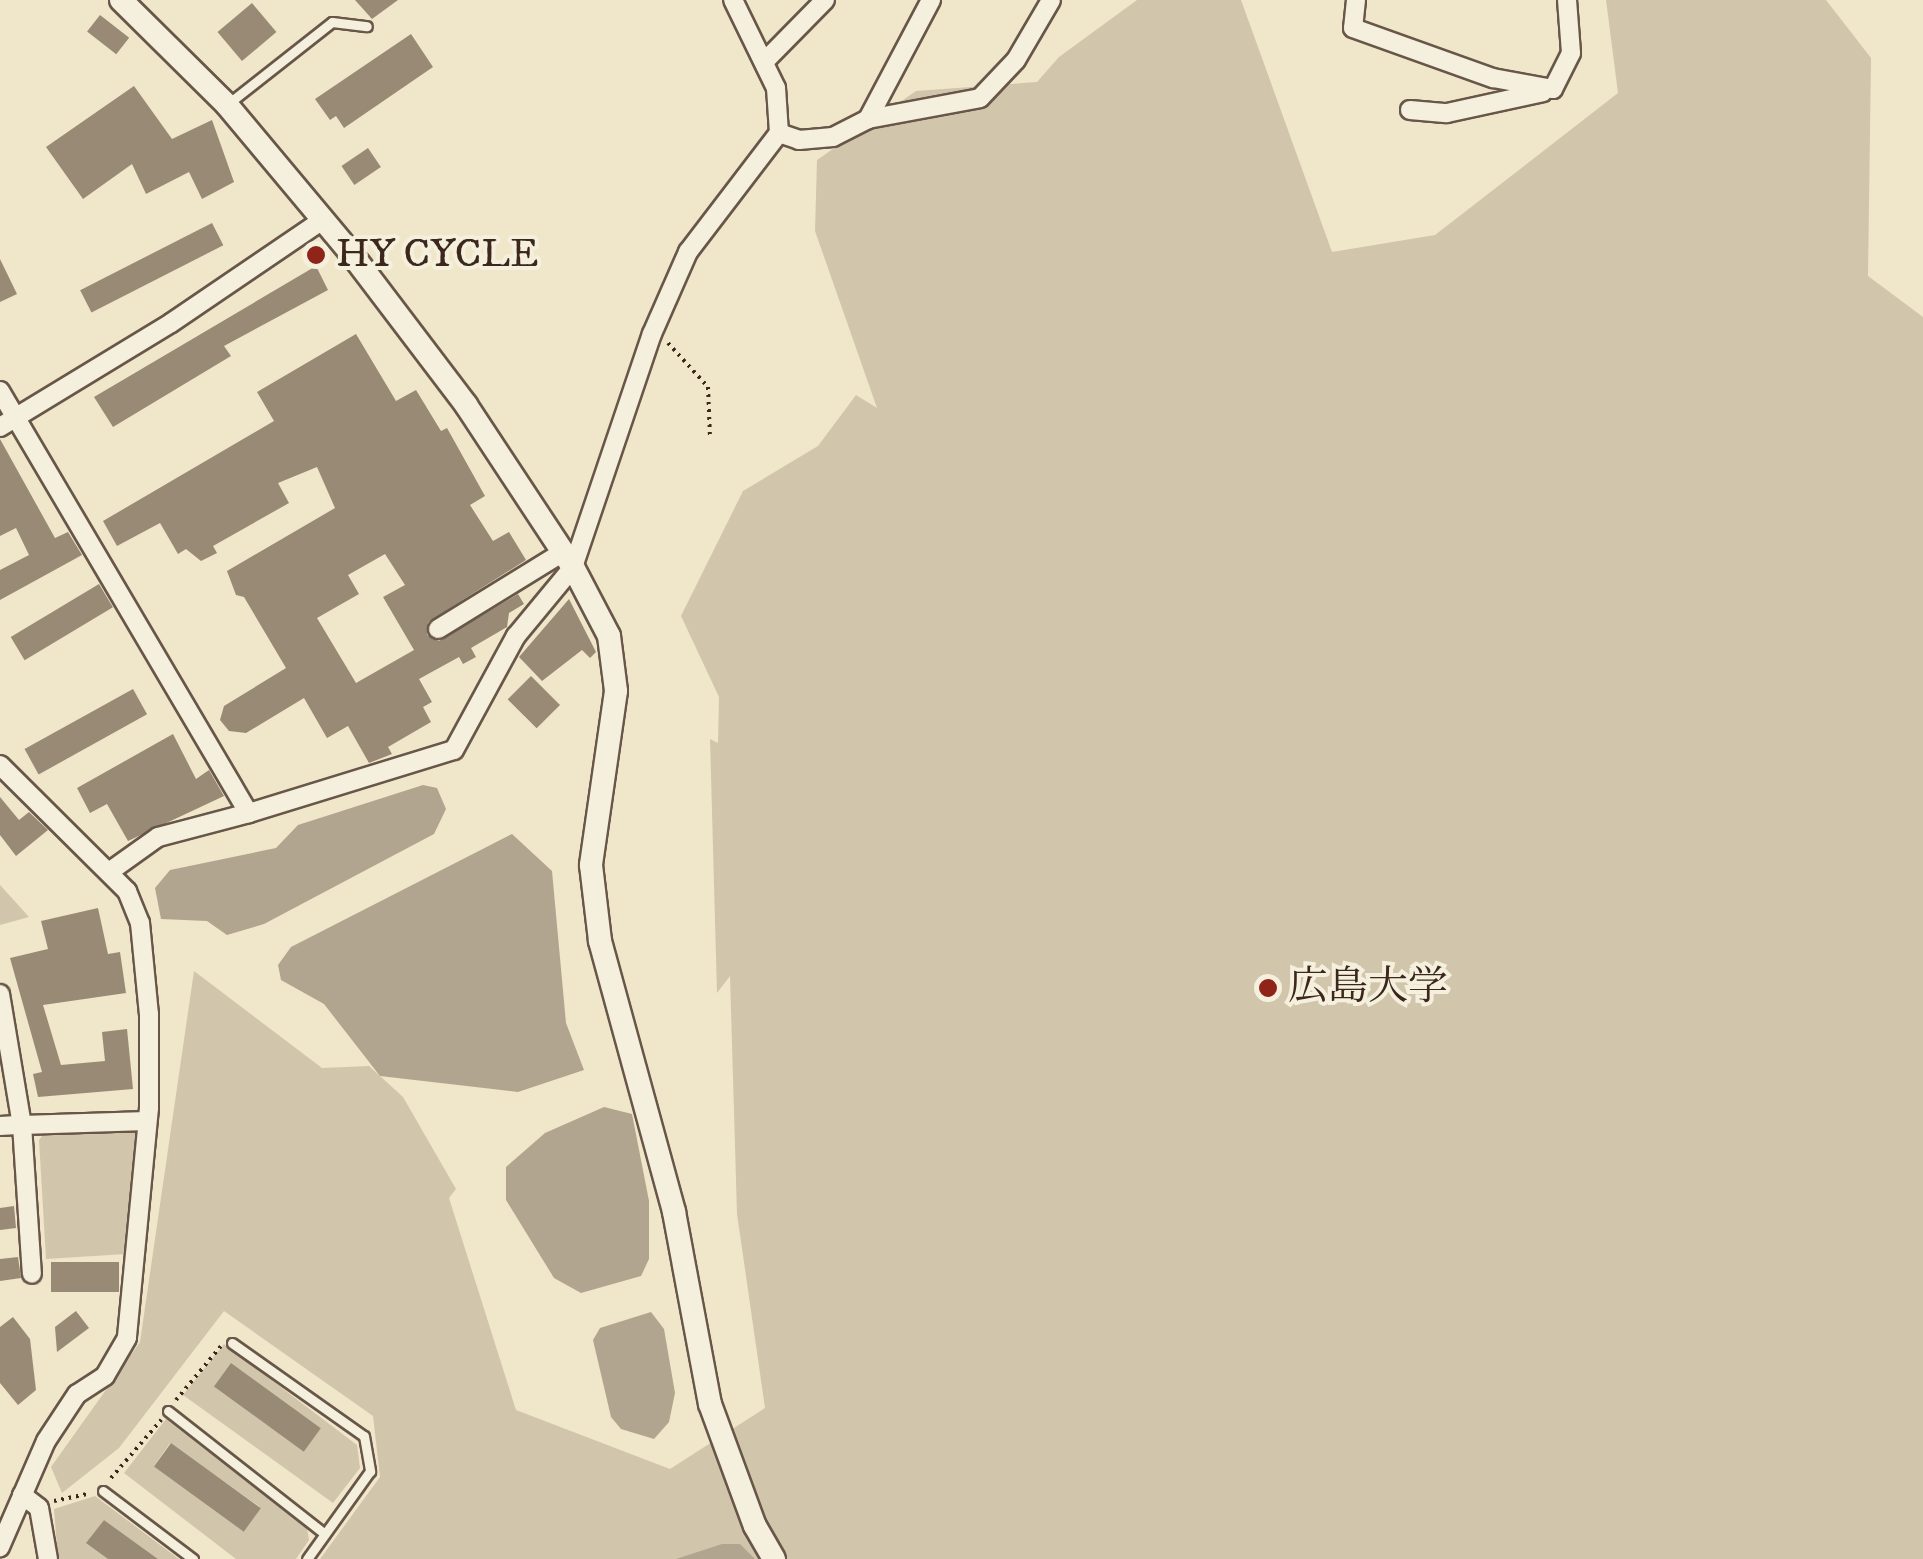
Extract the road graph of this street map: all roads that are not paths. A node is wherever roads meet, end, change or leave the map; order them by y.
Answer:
1 (121, 0) edge
2 (733, 0) edge
3 (825, 0) edge
4 (931, 0) edge
5 (1051, 0) edge
6 (1356, 0) edge
7 (1567, 0) edge
8 (367, 26) dead end
9 (764, 62) junction
10 (1553, 89) junction
11 (227, 105) junction
12 (1410, 110) dead end
13 (868, 119) junction
14 (779, 133) junction
15 (322, 221) junction
16 (0, 391) edge
17 (8, 422) edge
18 (568, 560) junction
19 (438, 628) dead end
20 (0, 765) edge
21 (249, 813) junction
22 (109, 872) junction
23 (0, 994) edge
24 (148, 1122) junction
25 (22, 1125) junction
26 (0, 1126) edge
27 (32, 1274) dead end
28 (232, 1343) dead end
29 (168, 1412) dead end
30 (103, 1491) road end
31 (28, 1500) junction
32 (325, 1534) junction
33 (0, 1547) edge
34 (48, 1559) edge
35 (193, 1559) edge
36 (307, 1559) edge
37 (774, 1559) edge

1 - 11 street
2 - 9 street
3 - 9 street
4 - 13 street
5 - 13 street
6 - 10 street
7 - 10 street
8 - 11 lane
9 - 14 street
10 - 12 street
11 - 15 street
13 - 14 street
14 - 18 street
15 - 17 street
15 - 18 street
16 - 17 street
17 - 21 street
18 - 19 street
18 - 21 street
18 - 37 street
20 - 22 street
21 - 22 street
22 - 24 street
23 - 25 street
24 - 25 street
24 - 31 street
25 - 26 street
25 - 27 street
28 - 32 lane
29 - 32 lane
30 - 35 lane
31 - 33 street
31 - 34 street
32 - 36 lane

